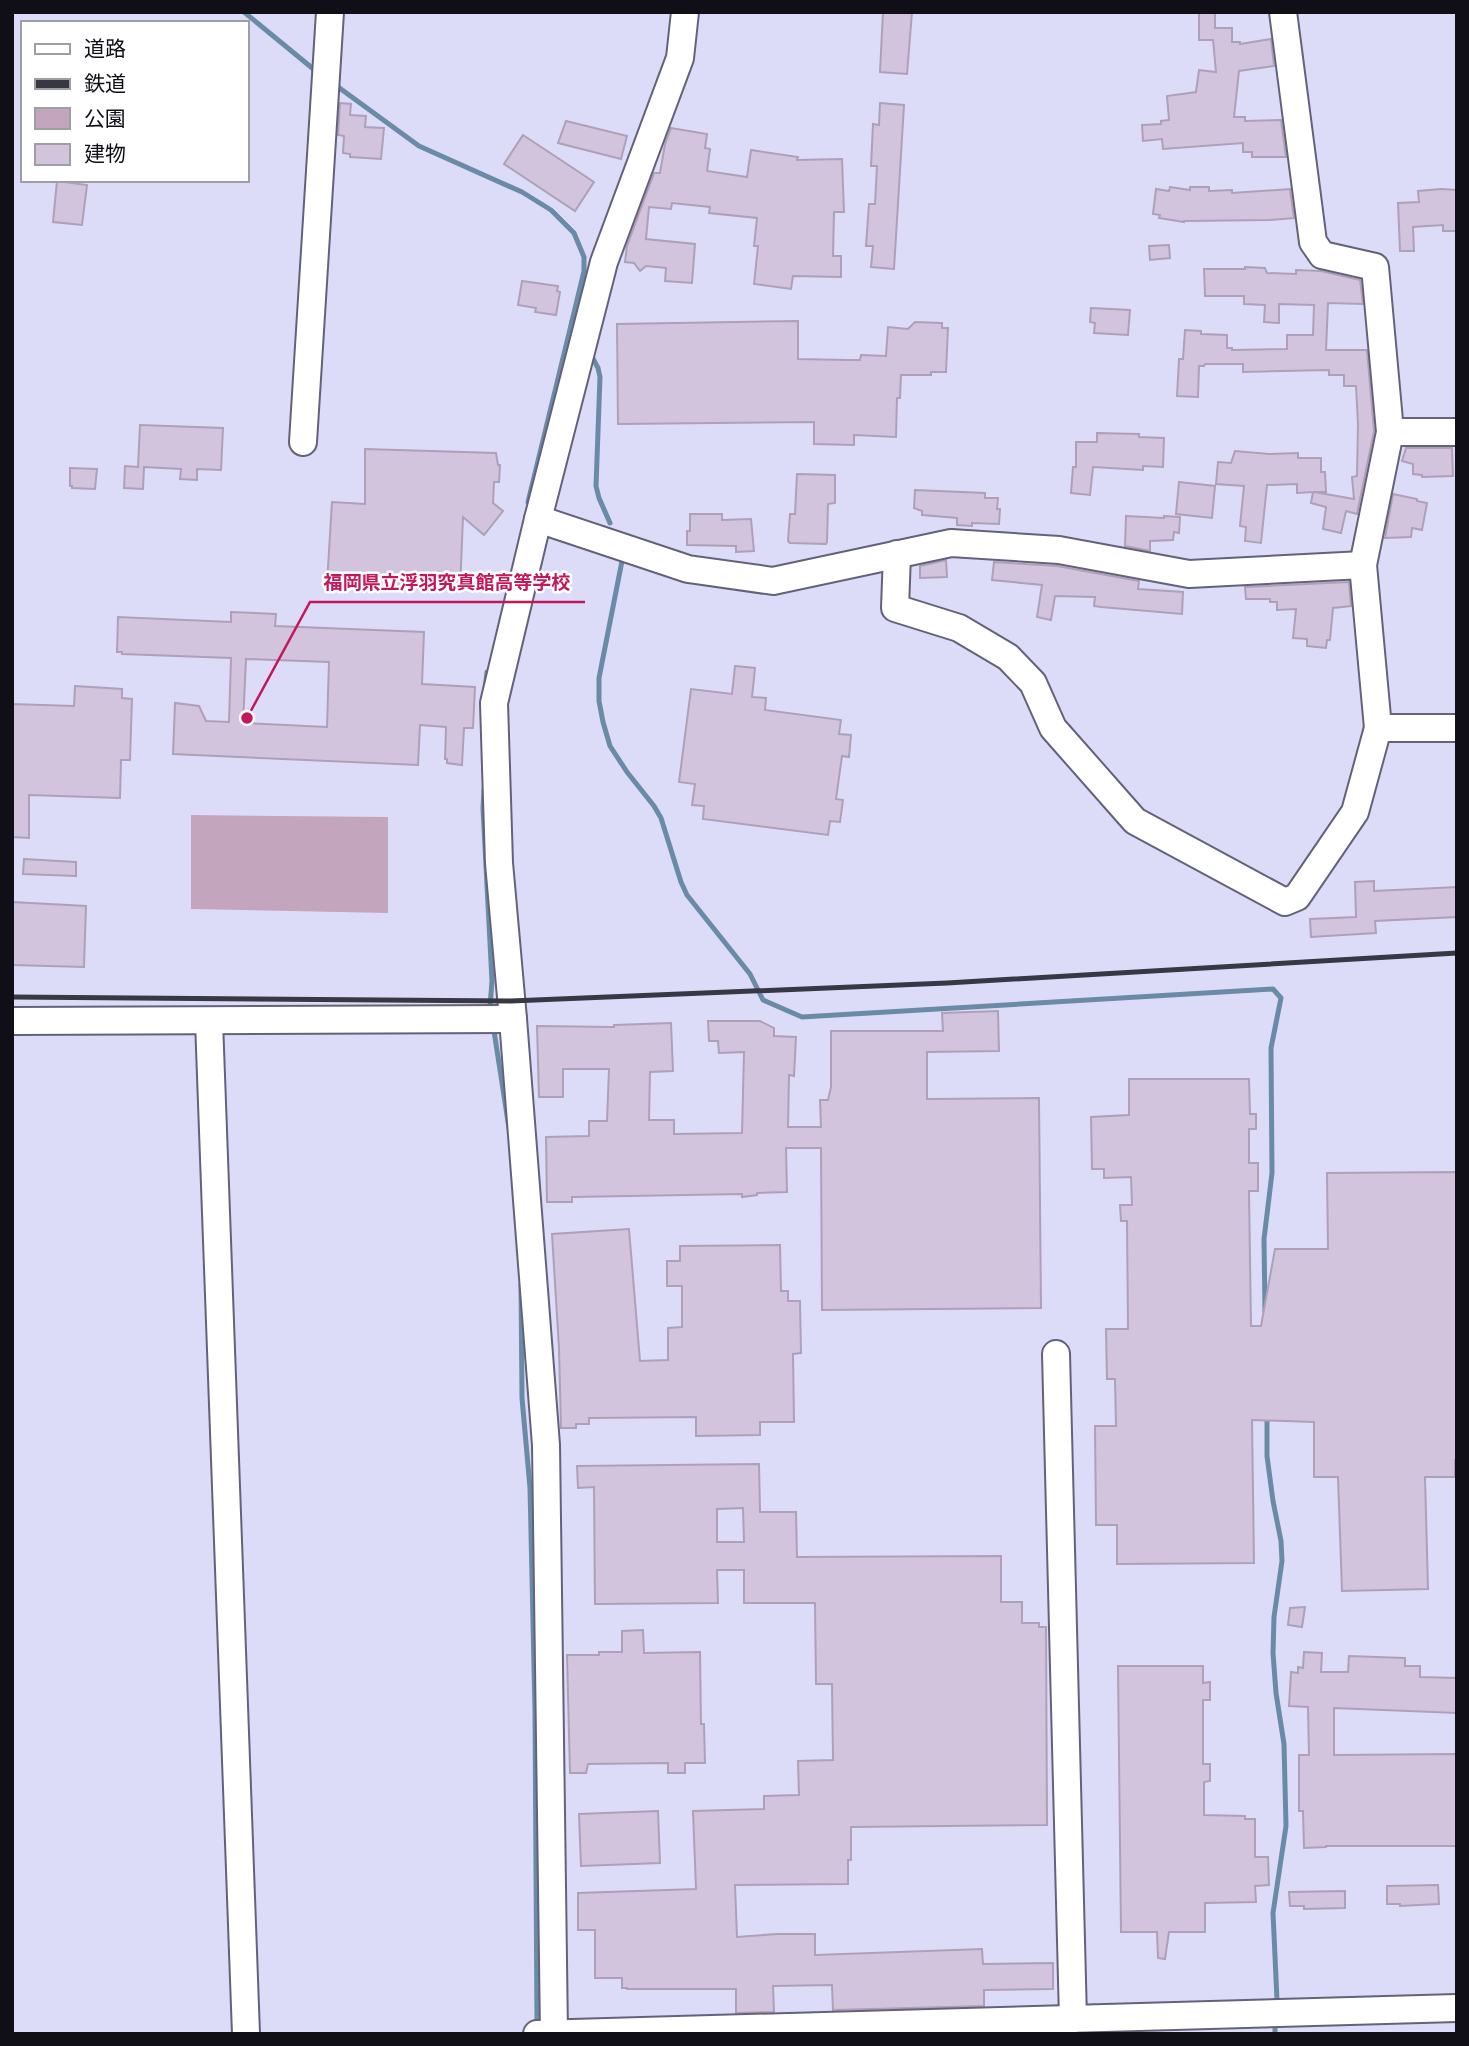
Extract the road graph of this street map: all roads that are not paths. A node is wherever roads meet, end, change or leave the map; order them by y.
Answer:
1 (330, 12) edge
2 (685, 12) edge
3 (1283, 12) edge
4 (1390, 432) junction
5 (1457, 432) edge
6 (303, 442) dead end
7 (538, 519) junction
8 (897, 554) junction
9 (1363, 565) junction
10 (1378, 728) junction
11 (1457, 728) edge
12 (513, 1019) junction
13 (12, 1021) edge
14 (209, 1021) junction
15 (1056, 1354) dead end
16 (1457, 2008) edge
17 (1073, 2019) junction
18 (875, 2029) edge
19 (554, 2033) edge
20 (246, 2034) edge
21 (536, 2034) edge

1 - 6 street
2 - 7 street
3 - 4 street
4 - 5 street
4 - 9 street
7 - 8 street
7 - 12 street
8 - 9 street
8 - 10 street
9 - 10 street
10 - 11 street
12 - 14 street
12 - 19 street
13 - 14 street
14 - 20 street
15 - 17 street
16 - 17 street
17 - 18 street
18 - 19 street
19 - 21 street

